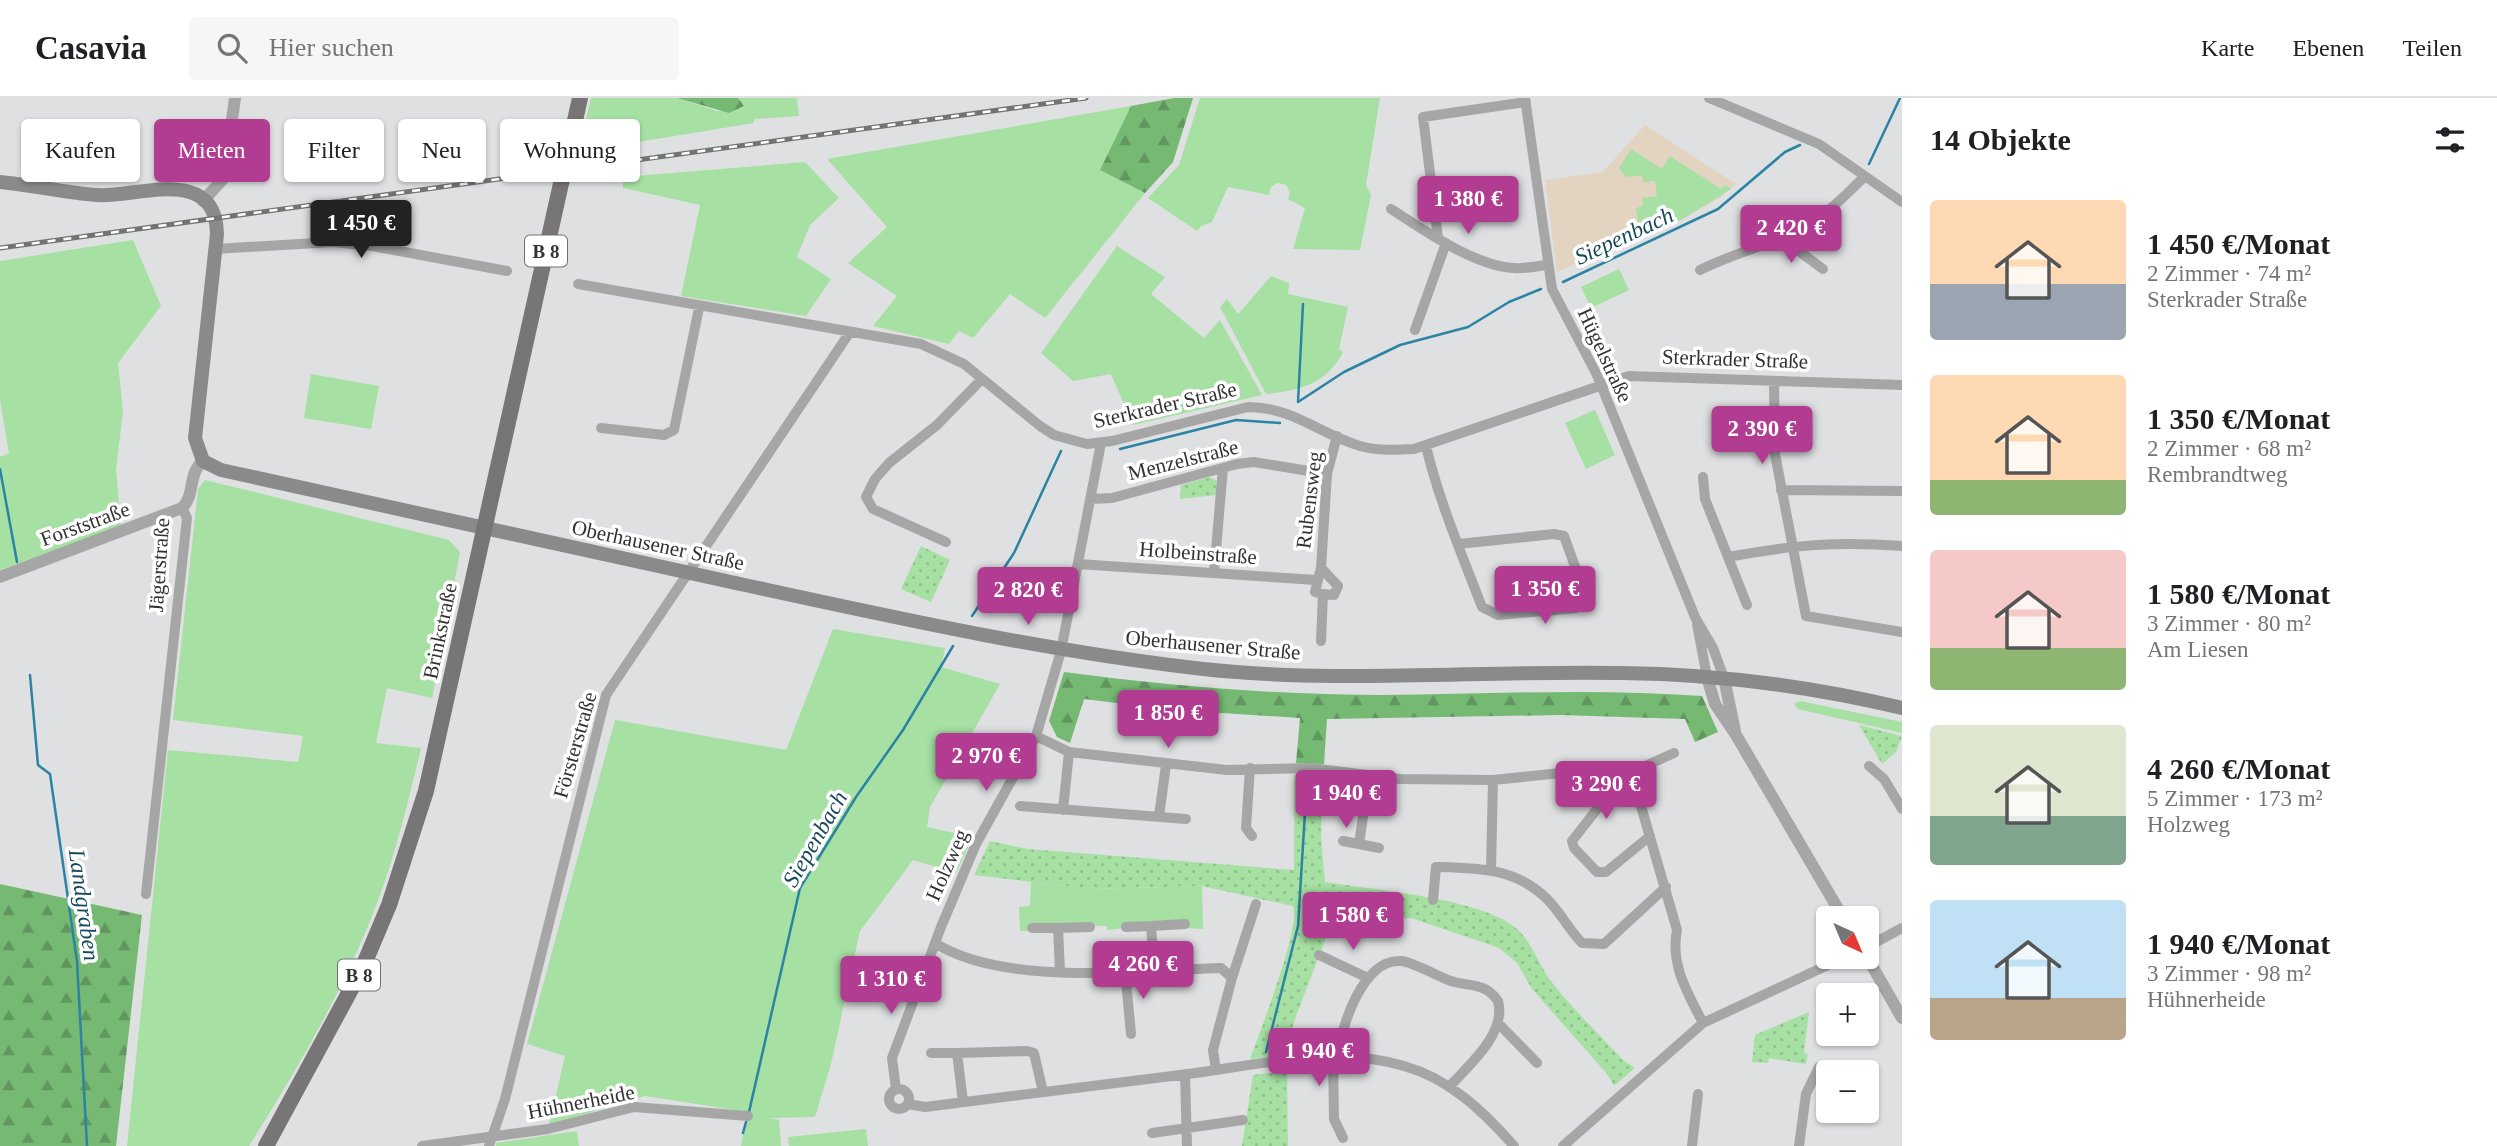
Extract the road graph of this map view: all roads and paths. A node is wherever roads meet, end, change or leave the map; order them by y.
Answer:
1 (235, 98) edge
2 (580, 98) edge
3 (1709, 98) edge
4 (1526, 100) edge
5 (1863, 178) junction
6 (0, 182) edge
7 (203, 201) junction
8 (1902, 202) edge
9 (1391, 209) dead end
10 (1788, 236) junction
11 (1442, 240) junction
12 (215, 249) junction
13 (1547, 265) junction
14 (1823, 269) dead end
15 (1700, 270) dead end
16 (507, 271) dead end
17 (578, 284) dead end
18 (699, 308) junction
19 (1415, 330) dead end
20 (850, 332) junction
21 (982, 379) junction
22 (1774, 382) junction
23 (1902, 385) edge
24 (1600, 386) junction
25 (601, 428) dead end
26 (1337, 436) junction
27 (1101, 443) junction
28 (1426, 446) junction
29 (203, 461) junction
30 (1223, 468) junction
31 (1327, 474) junction
32 (1703, 477) dead end
33 (1781, 490) junction
34 (1902, 491) edge
35 (1090, 499) junction
36 (182, 508) junction
37 (484, 529) junction
38 (946, 542) dead end
39 (1458, 544) junction
40 (1792, 545) junction
41 (1902, 546) edge
42 (1728, 557) junction
43 (1078, 564) junction
44 (1321, 568) junction
45 (688, 572) junction
46 (1214, 573) junction
47 (0, 577) edge
48 (1316, 580) junction
49 (1323, 594) junction
50 (1747, 605) dead end
51 (1695, 617) junction
52 (1902, 632) edge
53 (1321, 641) dead end
54 (1061, 651) junction
55 (1707, 677) junction
56 (1724, 678) junction
57 (1902, 708) edge
58 (1736, 735) junction
59 (1036, 736) junction
60 (1069, 752) junction
61 (1674, 753) dead end
62 (1166, 765) junction
63 (1869, 766) dead end
64 (1250, 768) junction
65 (1369, 776) junction
66 (1623, 776) junction
67 (1493, 780) junction
68 (1020, 806) dead end
69 (1902, 809) edge
70 (1063, 810) junction
71 (1159, 816) junction
72 (1186, 819) dead end
73 (1252, 836) dead end
74 (1650, 836) junction
75 (1343, 841) dead end
76 (1359, 844) junction
77 (1379, 848) dead end
78 (1491, 869) junction
79 (1666, 887) junction
80 (146, 894) dead end
81 (1433, 900) dead end
82 (1256, 904) dead end
83 (1836, 906) edge
84 (1185, 924) dead end
85 (1151, 926) junction
86 (1126, 927) dead end
87 (1032, 928) dead end
88 (1058, 928) junction
89 (1090, 928) dead end
90 (1902, 928) edge
91 (1880, 940) edge
92 (935, 943) junction
93 (1319, 955) dead end
94 (1154, 969) junction
95 (1125, 970) junction
96 (1817, 970) edge
97 (1874, 970) edge
98 (1060, 971) junction
99 (1232, 978) junction
100 (1368, 978) junction
101 (1902, 1018) edge
102 (1498, 1023) junction
103 (1703, 1023) junction
104 (1131, 1034) dead end
105 (931, 1053) dead end
106 (957, 1053) junction
107 (1336, 1056) junction
108 (1537, 1063) dead end
109 (1216, 1070) junction
110 (1816, 1073) edge
111 (1185, 1074) junction
112 (881, 1087) dead end
113 (1449, 1087) junction
114 (895, 1090) junction
115 (1043, 1092) junction
116 (1698, 1094) dead end
117 (963, 1102) junction
118 (908, 1104) junction
119 (748, 1116) dead end
120 (1243, 1120) dead end
121 (1188, 1129) junction
122 (1152, 1133) dead end
123 (1343, 1138) dead end
124 (491, 1141) edge
125 (266, 1146) edge
126 (422, 1146) edge
127 (1187, 1146) edge
128 (1514, 1146) edge
129 (1563, 1146) edge
130 (1692, 1146) edge
131 (1799, 1146) edge

1 - 7 street
2 - 37 main road, Brinkstraße / B 8
3 - 5 street
4 - 11 street
4 - 13 street, Hügelstraße
5 - 8 street
5 - 10 street
6 - 7 main road
7 - 12 main road
9 - 11 street
10 - 14 street
10 - 15 street
11 - 13 street
11 - 19 street
12 - 16 street
12 - 29 main road
13 - 24 street, Hügelstraße
17 - 18 street, Sterkrader Straße
18 - 20 street, Sterkrader Straße
18 - 25 street
20 - 21 street, Sterkrader Straße
20 - 45 street, Försterstraße
21 - 27 street, Sterkrader Straße
21 - 38 street
22 - 23 street, Sterkrader Straße
22 - 24 street, Sterkrader Straße
22 - 33 street
24 - 28 street, Sterkrader Straße
24 - 51 street, Hügelstraße
26 - 27 street, Sterkrader Straße
26 - 28 street, Sterkrader Straße
26 - 31 street, Rubensweg
27 - 35 street, Holzweg
28 - 39 street
29 - 36 street, Jägerstraße
29 - 37 main road, Oberhausener Straße
30 - 31 street, Menzelstraße
30 - 35 street, Menzelstraße
30 - 46 street
31 - 44 street, Rubensweg
32 - 42 street
33 - 34 street
33 - 40 street
35 - 43 street, Holzweg
36 - 47 street, Forststraße
36 - 80 street, Jägerstraße
37 - 45 main road, Oberhausener Straße
37 - 125 main road, Brinkstraße / B 8
39 - 39 street
40 - 41 street
40 - 42 street
40 - 52 street
42 - 50 street
43 - 46 street, Holbeinstraße
43 - 54 street, Holzweg
44 - 48 street, Rubensweg
44 - 49 street, Rubensweg
45 - 54 main road, Oberhausener Straße
45 - 124 street, Försterstraße
46 - 48 street, Holbeinstraße
48 - 49 street, Rubensweg
49 - 53 street, Rubensweg
51 - 55 street, Hügelstraße
51 - 56 street, Hügelstraße
54 - 55 main road, Oberhausener Straße
54 - 59 street, Holzweg
55 - 56 main road, Oberhausener Straße
55 - 58 street, Hügelstraße
56 - 57 main road, Oberhausener Straße
56 - 58 street, Hügelstraße
58 - 83 street, Hügelstraße
59 - 60 street
59 - 92 street, Holzweg
60 - 62 street
60 - 70 street
61 - 66 street
62 - 64 street
62 - 71 street
63 - 69 street
64 - 65 street
64 - 73 street
65 - 67 street
65 - 76 street
66 - 67 street
66 - 74 street
66 - 74 street
67 - 78 street
68 - 70 street
70 - 71 street
71 - 72 street
74 - 79 street
75 - 76 street
76 - 77 street
78 - 79 street
78 - 81 street
79 - 103 street
82 - 99 street
84 - 85 street
85 - 86 street
85 - 94 street
87 - 88 street
88 - 89 street
88 - 98 street
90 - 91 street
92 - 98 street
92 - 114 street, Holzweg
93 - 100 street
94 - 95 street
94 - 99 street
95 - 98 street
95 - 104 street
96 - 103 street
97 - 101 street
99 - 109 street
100 - 102 street
100 - 107 street
102 - 108 street
102 - 113 street
103 - 129 street
105 - 106 street
106 - 115 street
106 - 117 street
107 - 109 street
107 - 113 street
107 - 123 street
109 - 111 street
110 - 131 street
111 - 115 street
111 - 121 street
112 - 114 street
113 - 128 street
114 - 118 street
114 - 118 street
115 - 117 street
116 - 130 street
117 - 118 street
119 - 124 street, Hühnerheide
120 - 121 street
121 - 122 street
121 - 127 street
124 - 126 street, Hühnerheide

